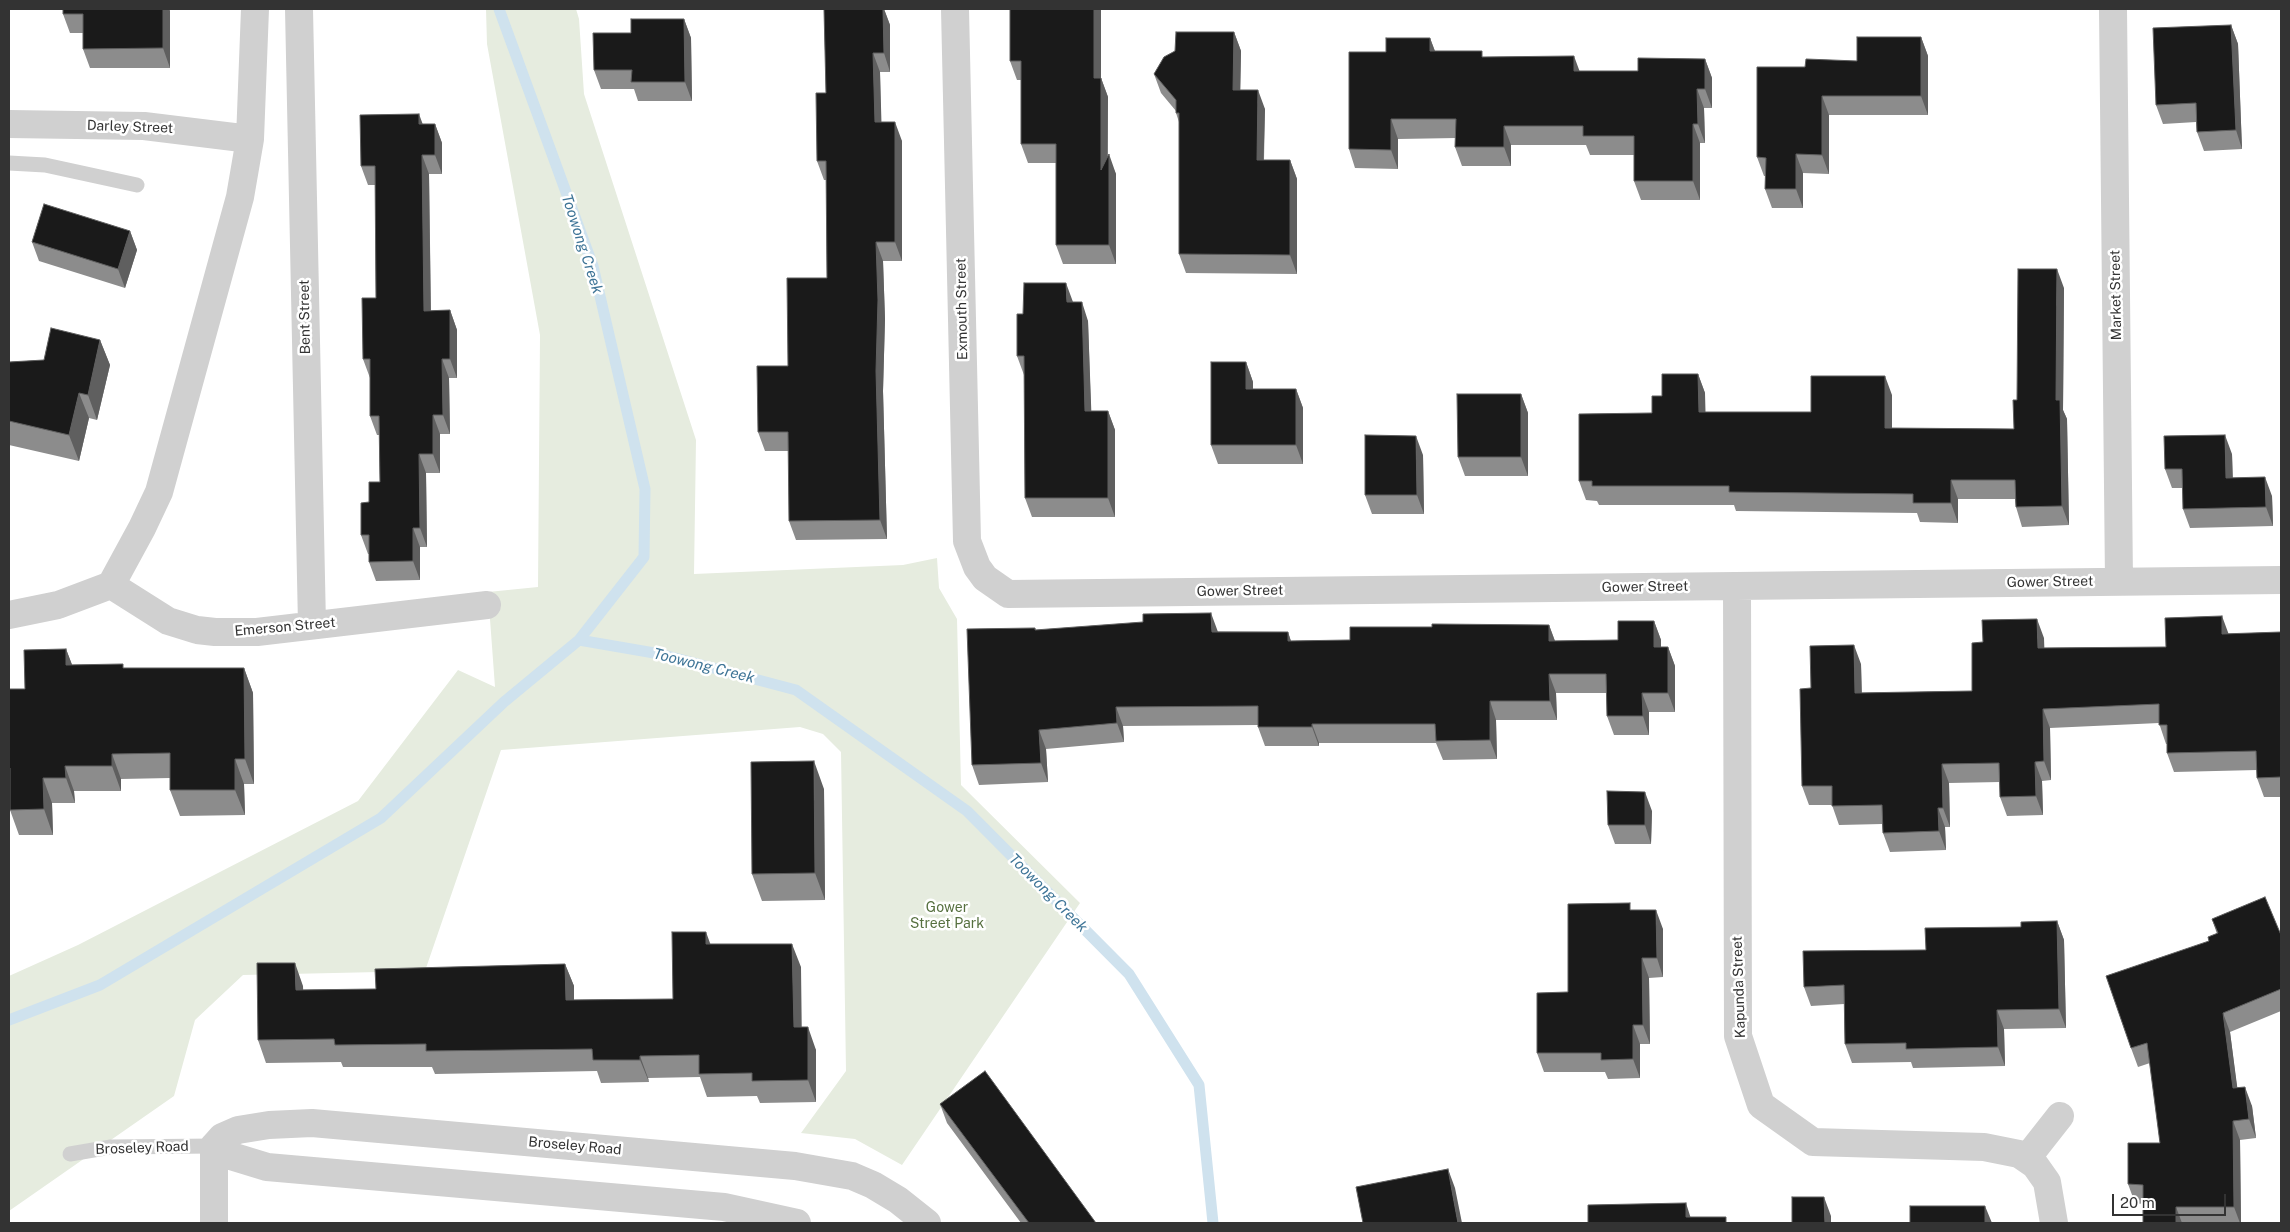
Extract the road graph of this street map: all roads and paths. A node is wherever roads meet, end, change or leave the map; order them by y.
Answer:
1 (255, 9) edge
2 (299, 9) edge
3 (955, 9) edge
4 (2113, 9) edge
5 (9, 124) edge
6 (250, 140) junction
7 (9, 162) edge
8 (137, 185) dead end
9 (2281, 580) edge
10 (2119, 581) junction
11 (111, 585) junction
12 (1737, 586) junction
13 (1008, 594) joint
14 (487, 605) dead end
15 (9, 615) edge
16 (312, 626) junction
17 (2060, 1116) dead end
18 (214, 1146) junction
19 (70, 1154) dead end
20 (2027, 1158) junction
21 (214, 1223) edge
22 (792, 1223) edge
23 (927, 1223) edge
24 (2054, 1223) edge

1 - 6 street
2 - 16 street, Bent Street
3 - 13 street, Exmouth Street
4 - 10 street, Market Street
5 - 6 street, Darley Street
6 - 11 street
7 - 8 lane
9 - 10 street, Gower Street
10 - 12 street, Gower Street
11 - 15 street
11 - 16 street, Emerson Street
12 - 13 street, Gower Street
12 - 20 street, Kapunda Street
14 - 16 street, Emerson Street
17 - 20 street
18 - 19 lane, Broseley Road
18 - 21 street
18 - 22 street, Broseley Road
18 - 23 street, Broseley Road
20 - 24 street, Kapunda Street

